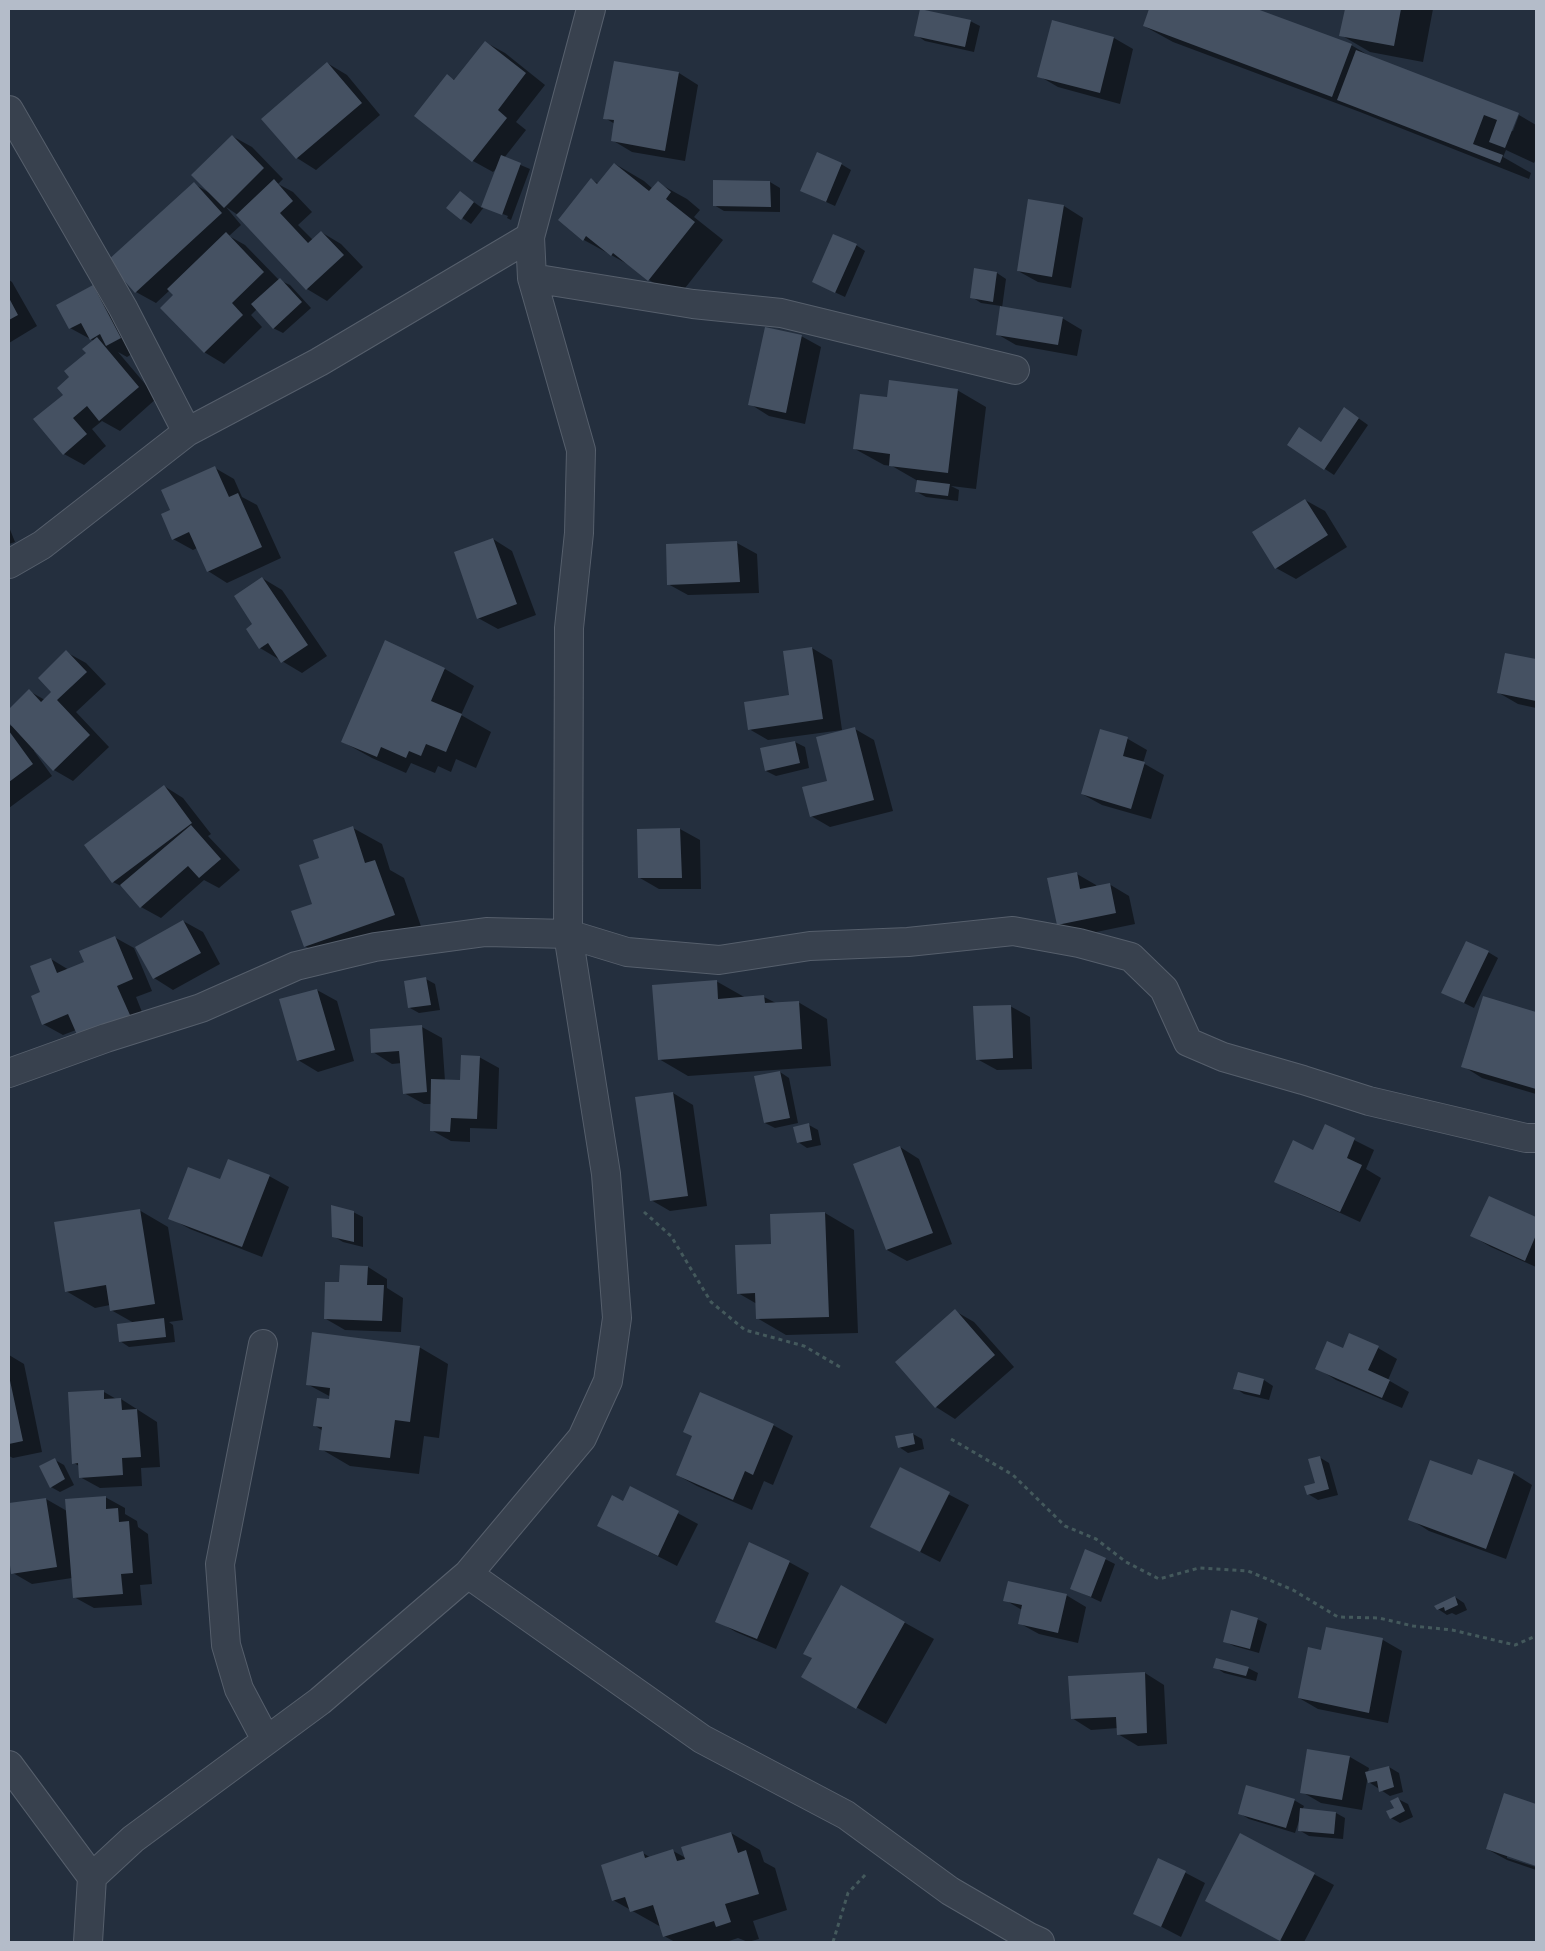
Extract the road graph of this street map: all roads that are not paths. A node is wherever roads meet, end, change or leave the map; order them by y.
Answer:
1 (591, 9) edge
2 (9, 110) edge
3 (530, 237) junction
4 (532, 278) junction
5 (1015, 370) dead end
6 (187, 432) junction
7 (9, 564) edge
8 (568, 934) junction
9 (9, 1072) edge
10 (1536, 1138) edge
11 (263, 1344) dead end
12 (468, 1574) junction
13 (266, 1740) junction
14 (9, 1765) edge
15 (92, 1877) junction
16 (88, 1942) edge
17 (1040, 1942) edge

1 - 3 street
2 - 6 street
3 - 4 street
3 - 6 street
4 - 5 street
4 - 8 street
6 - 7 street
8 - 9 street
8 - 10 street
8 - 12 street
11 - 13 street
12 - 13 street
12 - 17 street
13 - 15 street
14 - 15 street
15 - 16 street

